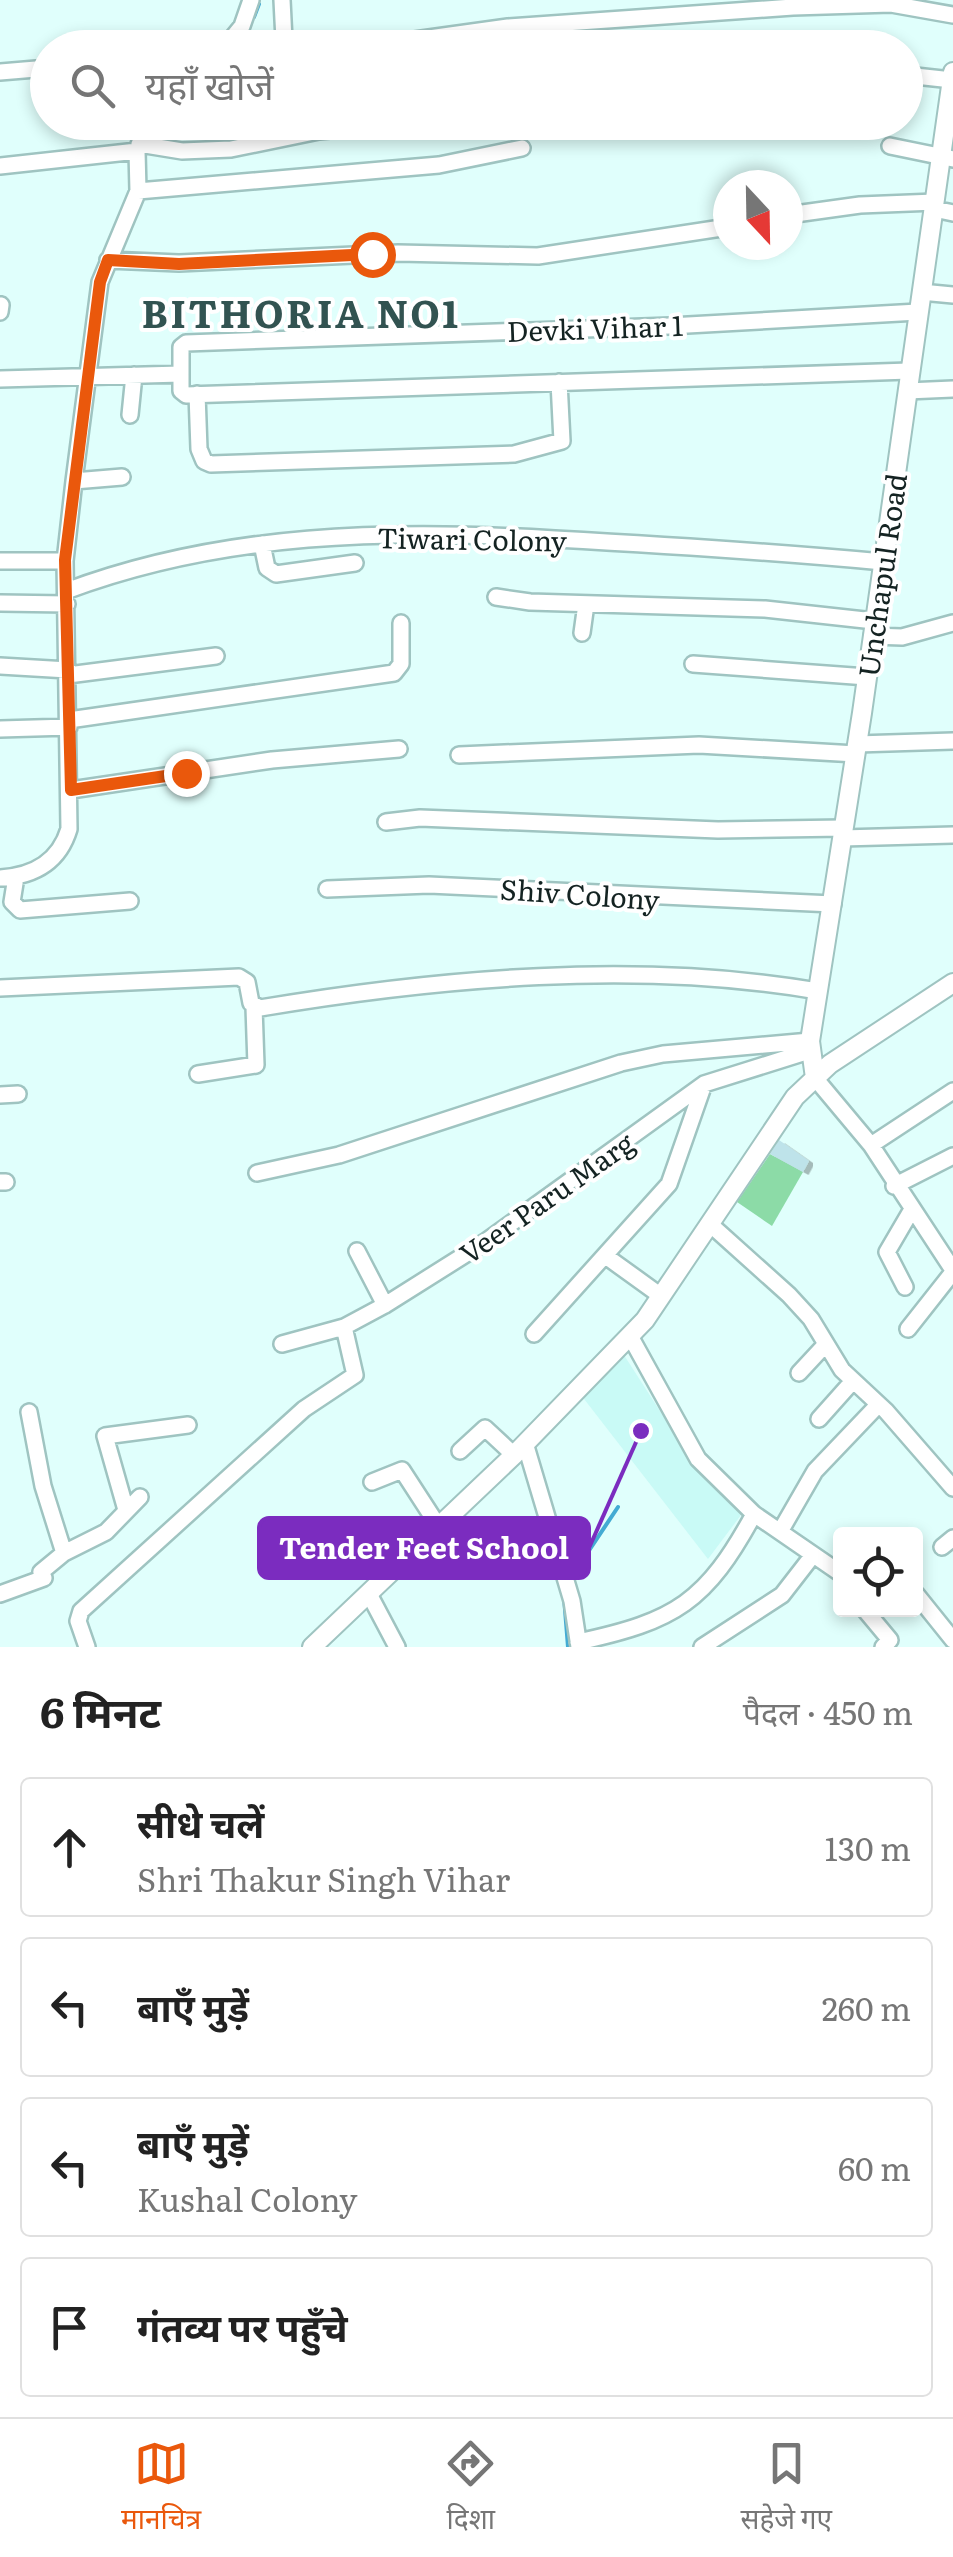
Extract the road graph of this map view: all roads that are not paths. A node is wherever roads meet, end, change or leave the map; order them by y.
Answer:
1 (251, 0) edge
2 (282, 0) edge
3 (953, 14) edge
4 (239, 30) edge
5 (284, 30) edge
6 (486, 30) edge
7 (30, 70) edge
8 (0, 72) edge
9 (953, 72) edge
10 (923, 77) edge
11 (952, 80) edge
12 (142, 140) edge
13 (275, 140) edge
14 (890, 146) dead end
15 (138, 147) junction
16 (522, 148) dead end
17 (947, 158) edge
18 (0, 166) edge
19 (138, 191) junction
20 (934, 206) junction
21 (803, 213) edge
22 (953, 213) edge
23 (713, 229) edge
24 (108, 260) junction
25 (953, 295) edge
26 (919, 302) junction
27 (0, 304) edge
28 (0, 312) edge
29 (909, 371) junction
30 (181, 374) junction
31 (134, 375) junction
32 (88, 377) junction
33 (0, 379) edge
34 (559, 382) junction
35 (953, 389) edge
36 (908, 391) junction
37 (197, 394) junction
38 (130, 415) dead end
39 (122, 477) dead end
40 (74, 481) junction
41 (262, 544) junction
42 (65, 560) junction
43 (0, 561) edge
44 (883, 562) junction
45 (355, 563) dead end
46 (66, 597) junction
47 (496, 597) dead end
48 (0, 603) edge
49 (586, 604) junction
50 (401, 623) dead end
51 (953, 623) edge
52 (873, 628) junction
53 (582, 632) dead end
54 (216, 656) dead end
55 (693, 664) dead end
56 (0, 666) edge
57 (68, 672) junction
58 (867, 677) junction
59 (69, 724) junction
60 (0, 728) edge
61 (953, 741) edge
62 (857, 749) junction
63 (399, 750) dead end
64 (460, 755) dead end
65 (71, 790) junction
66 (386, 822) dead end
67 (842, 833) junction
68 (953, 835) edge
69 (8, 878) edge
70 (327, 889) dead end
71 (130, 901) dead end
72 (833, 904) junction
73 (953, 983) edge
74 (0, 988) edge
75 (818, 991) junction
76 (254, 1007) junction
77 (810, 1046) junction
78 (198, 1074) dead end
79 (815, 1078) junction
80 (704, 1084) junction
81 (953, 1091) edge
82 (18, 1094) dead end
83 (0, 1095) edge
84 (871, 1145) junction
85 (953, 1156) edge
86 (257, 1173) dead end
87 (894, 1186) junction
88 (911, 1211) junction
89 (711, 1225) junction
90 (357, 1251) dead end
91 (607, 1257) junction
92 (953, 1271) edge
93 (905, 1287) dead end
94 (661, 1296) junction
95 (385, 1305) junction
96 (344, 1327) junction
97 (908, 1329) dead end
98 (534, 1334) dead end
99 (630, 1336) junction
100 (282, 1344) dead end
101 (825, 1345) junction
102 (799, 1373) dead end
103 (852, 1382) junction
104 (878, 1405) junction
105 (28, 1412) dead end
106 (819, 1420) dead end
107 (188, 1425) dead end
108 (520, 1449) junction
109 (460, 1451) dead end
110 (372, 1482) dead end
111 (952, 1487) edge
112 (140, 1497) dead end
113 (126, 1510) junction
114 (754, 1514) junction
115 (438, 1527) junction
116 (781, 1530) junction
117 (64, 1553) junction
118 (814, 1554) junction
119 (833, 1568) edge
120 (0, 1594) edge
121 (370, 1594) junction
122 (923, 1603) edge
123 (871, 1617) edge
124 (953, 1640) edge
125 (578, 1645) edge
126 (87, 1647) edge
127 (312, 1647) edge
128 (397, 1647) edge
129 (702, 1647) edge
130 (883, 1647) edge

1 - 4 street
2 - 5 street
3 - 6 street
7 - 8 street
9 - 11 street, Unchapul Road
10 - 11 street
11 - 17 street, Unchapul Road
12 - 15 street
13 - 15 street
14 - 17 street
15 - 18 street
15 - 19 street
16 - 19 street
17 - 20 street, Unchapul Road
19 - 24 street
20 - 21 street
20 - 22 street
20 - 26 street, Unchapul Road
23 - 24 street
24 - 32 street
25 - 26 street
26 - 29 street, Unchapul Road
26 - 30 street, Devki Vihar 1
27 - 28 street
29 - 34 street
29 - 36 street, Unchapul Road
30 - 31 street
30 - 37 street
31 - 32 street
31 - 38 street
32 - 33 street
32 - 40 street
34 - 37 street
34 - 37 street
35 - 36 street
36 - 44 street, Unchapul Road
39 - 40 street
40 - 42 street
41 - 44 street, Tiwari Colony
41 - 45 street
41 - 46 street, Tiwari Colony
42 - 43 street
42 - 46 street
44 - 52 street, Unchapul Road
46 - 48 street, Tiwari Colony
46 - 57 street
47 - 49 street
49 - 52 street
49 - 53 street
50 - 59 street
51 - 52 street
52 - 58 street, Unchapul Road
54 - 57 street
55 - 58 street
56 - 57 street
57 - 59 street
58 - 62 street, Unchapul Road
59 - 60 street
59 - 65 street
61 - 62 street
62 - 64 street
62 - 67 street, Unchapul Road
63 - 65 street
65 - 69 street
66 - 67 street
67 - 68 street
67 - 72 street, Unchapul Road
69 - 71 street
70 - 72 street, Shiv Colony
72 - 75 street, Unchapul Road
73 - 79 street
74 - 76 street
75 - 76 street
75 - 77 street, Unchapul Road
76 - 78 street
77 - 79 street, Unchapul Road
77 - 80 street, Veer Paru Marg
77 - 86 street
79 - 84 street
79 - 89 street
80 - 91 street
80 - 95 street, Veer Paru Marg
81 - 84 street
82 - 83 street
84 - 87 street
85 - 87 street
87 - 88 street
88 - 92 street
88 - 93 street
89 - 94 street
89 - 101 street
90 - 95 street
91 - 94 street
91 - 98 street
92 - 97 street
94 - 99 street
95 - 96 street, Veer Paru Marg
96 - 100 street, Veer Paru Marg
96 - 126 street
99 - 108 street
99 - 114 street
101 - 102 street
101 - 103 street
103 - 104 street
103 - 106 street
104 - 111 street
104 - 116 street
105 - 117 street
107 - 113 street
108 - 109 street
108 - 115 street
108 - 125 street
110 - 115 street
112 - 113 street
113 - 117 street
114 - 116 street
114 - 125 street
115 - 121 street
116 - 118 street
117 - 120 street
118 - 119 street
118 - 129 street
121 - 127 street
121 - 128 street
122 - 124 street
123 - 130 street

